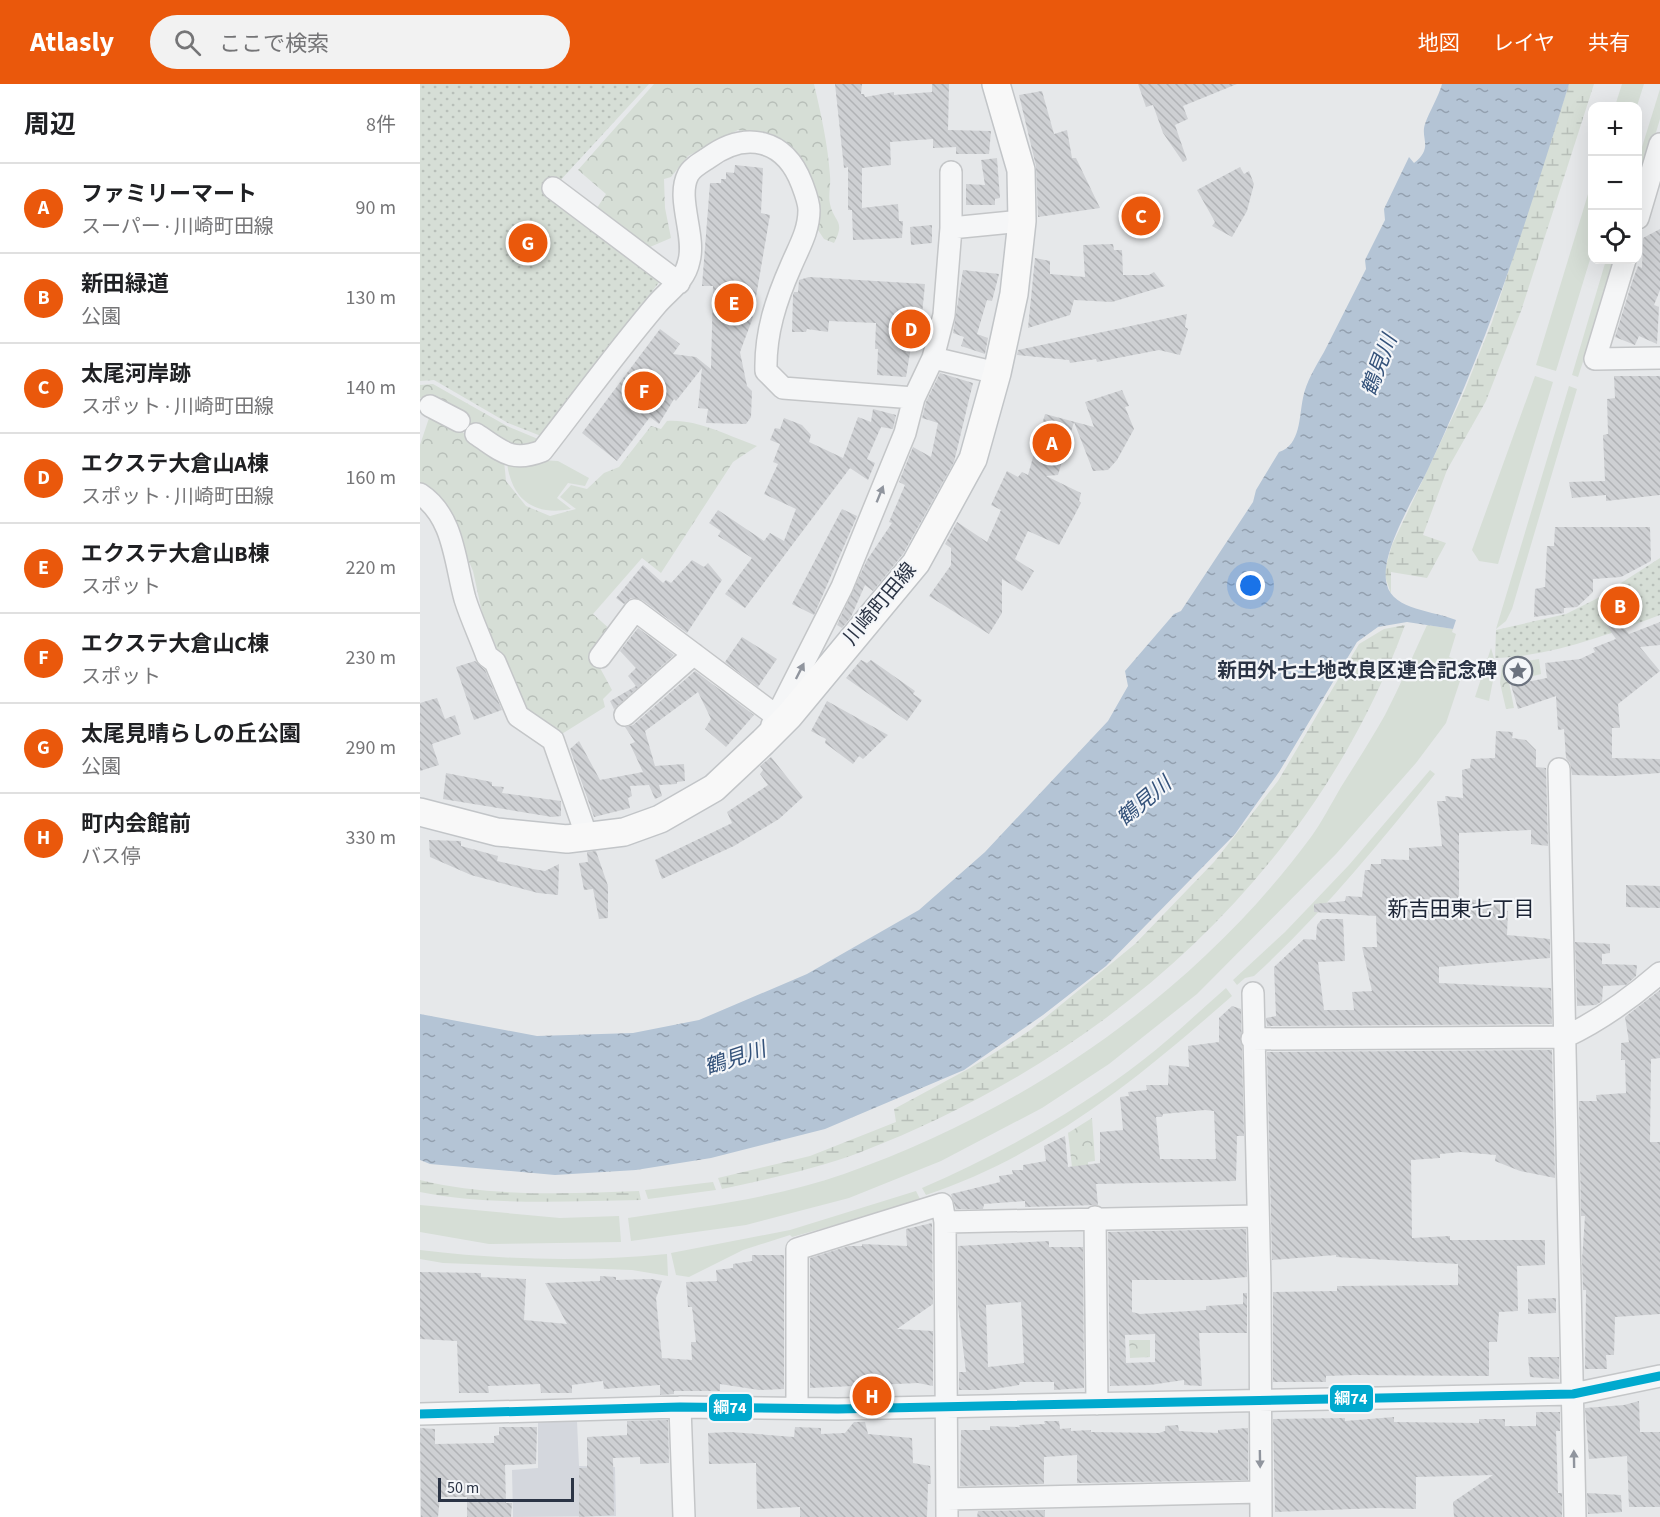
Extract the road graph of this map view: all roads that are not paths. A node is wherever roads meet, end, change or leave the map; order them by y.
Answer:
1 (996, 84) edge
2 (1660, 144) edge
3 (951, 172) dead end
4 (553, 188) dead end
5 (1640, 210) edge
6 (1022, 221) junction
7 (951, 228) junction
8 (1624, 264) edge
9 (679, 283) junction
10 (933, 358) junction
11 (1660, 358) edge
12 (997, 373) junction
13 (914, 398) junction
14 (430, 406) dead end
15 (459, 421) dead end
16 (476, 434) dead end
17 (420, 494) edge
18 (694, 654) junction
19 (600, 657) dead end
20 (625, 715) dead end
21 (780, 719) junction
22 (1559, 769) dead end
23 (420, 812) edge
24 (587, 837) junction
25 (1660, 973) edge
26 (1252, 993) dead end
27 (1565, 1037) junction
28 (1252, 1039) junction
29 (1258, 1216) junction
30 (1095, 1217) junction
31 (945, 1222) junction
32 (1660, 1376) edge
33 (1573, 1394) junction
34 (1258, 1401) junction
35 (1097, 1404) junction
36 (680, 1407) junction
37 (944, 1407) junction
38 (797, 1408) junction
39 (420, 1414) edge
40 (1260, 1492) junction
41 (947, 1508) edge
42 (684, 1517) edge
43 (1261, 1517) edge
44 (1575, 1517) edge

1 - 6 main road, 川崎町田線
2 - 5 street
3 - 7 street
4 - 9 street
6 - 7 street
6 - 12 main road, 川崎町田線
7 - 10 street
8 - 11 street
9 - 13 street
9 - 16 street
10 - 12 street
10 - 13 street
12 - 21 main road, 川崎町田線
21 -> 13 street
14 - 15 street
17 - 24 street
18 - 19 street
18 - 20 street
18 - 21 street
21 - 24 main road, 川崎町田線
22 - 27 street
23 - 24 main road, 川崎町田線
25 - 27 street
26 - 28 street
27 - 28 street
27 - 33 street
28 - 29 street
29 - 30 street
29 - 34 street
30 - 31 street
30 - 35 street
31 - 37 street
31 - 38 street
32 - 33 street
33 - 34 street
44 -> 33 street
34 - 35 street
34 -> 40 street
35 - 37 street
36 - 38 street
36 - 39 street
36 - 42 street
37 - 38 street
37 - 41 street
40 - 41 street
40 - 43 street

